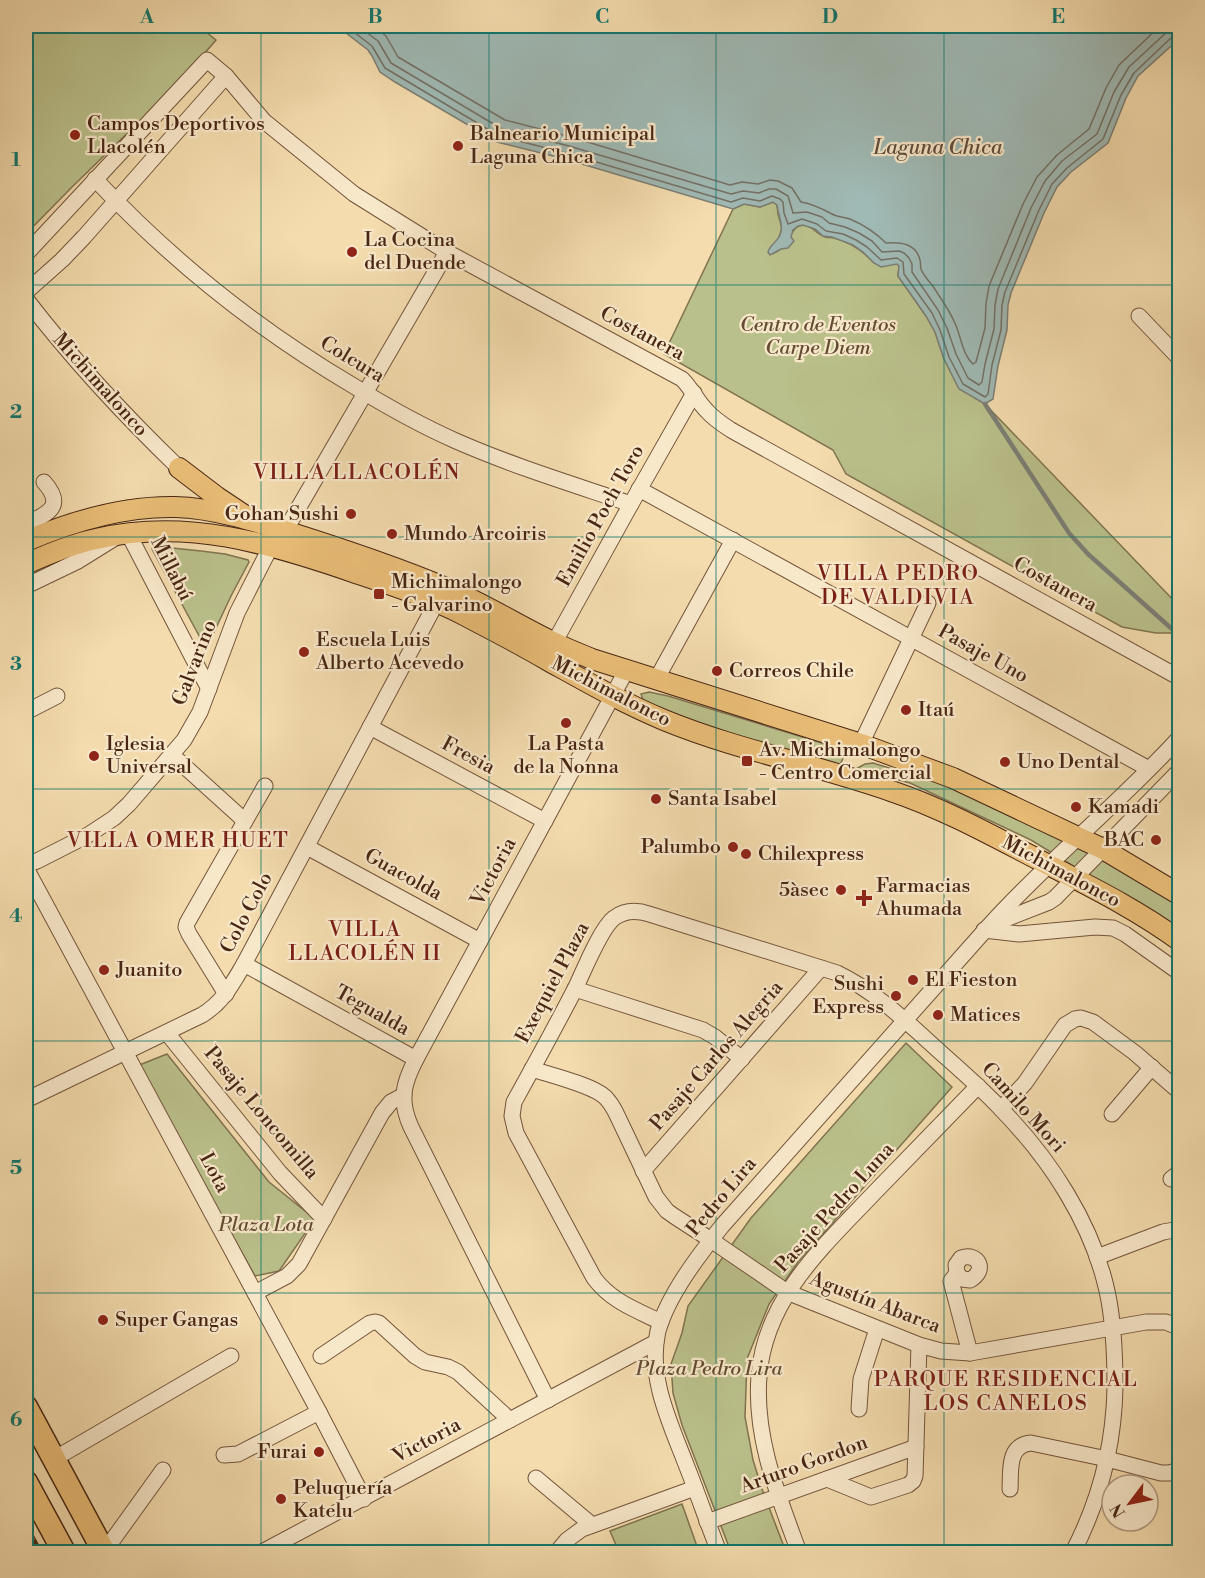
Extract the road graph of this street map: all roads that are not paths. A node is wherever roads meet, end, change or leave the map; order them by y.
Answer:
1 (226, 76) junction
2 (96, 179) junction
3 (117, 201) junction
4 (447, 252) junction
5 (26, 254) edge
6 (26, 292) edge
7 (26, 299) edge
8 (1139, 316) dead end
9 (1179, 359) edge
10 (365, 393) junction
11 (694, 393) junction
12 (179, 468) junction
13 (44, 482) dead end
14 (639, 489) junction
15 (631, 504) junction
16 (177, 507) junction
17 (257, 522) junction
18 (26, 524) edge
19 (285, 531) junction
20 (131, 533) junction
21 (732, 540) junction
22 (26, 541) edge
23 (271, 546) junction
24 (26, 564) edge
25 (26, 586) edge
26 (440, 595) junction
27 (928, 603) dead end
28 (911, 638) junction
29 (550, 651) junction
30 (626, 671) junction
31 (1179, 678) edge
32 (656, 680) junction
33 (209, 689) junction
34 (57, 696) dead end
35 (613, 696) junction
36 (26, 712) edge
37 (370, 727) junction
38 (1179, 737) edge
39 (861, 744) junction
40 (172, 755) junction
41 (1149, 769) junction
42 (1179, 770) edge
43 (265, 786) dead end
44 (245, 821) junction
45 (545, 821) junction
46 (1079, 837) junction
47 (307, 847) junction
48 (1103, 849) junction
49 (1049, 865) junction
50 (26, 866) edge
51 (1075, 877) junction
52 (1179, 895) edge
53 (986, 929) junction
54 (480, 941) junction
55 (1179, 941) edge
56 (244, 964) junction
57 (821, 968) junction
58 (1179, 973) edge
59 (575, 989) junction
60 (226, 994) junction
61 (904, 1020) junction
62 (167, 1033) junction
63 (125, 1053) junction
64 (416, 1059) junction
65 (742, 1059) junction
66 (1152, 1067) junction
67 (532, 1069) junction
68 (978, 1086) junction
69 (1179, 1092) edge
70 (404, 1095) junction
71 (26, 1100) edge
72 (1001, 1109) junction
73 (1112, 1114) dead end
74 (644, 1171) junction
75 (324, 1219) junction
76 (1179, 1229) edge
77 (711, 1240) junction
78 (1098, 1257) junction
79 (957, 1273) dead end
80 (787, 1292) junction
81 (255, 1293) junction
82 (661, 1322) junction
83 (1113, 1328) junction
84 (1179, 1328) edge
85 (877, 1329) junction
86 (656, 1342) junction
87 (919, 1345) junction
88 (970, 1353) junction
89 (231, 1356) dead end
90 (321, 1356) dead end
91 (548, 1400) junction
92 (26, 1407) edge
93 (859, 1409) dead end
94 (319, 1412) junction
95 (510, 1420) junction
96 (916, 1447) junction
97 (224, 1455) dead end
98 (54, 1459) junction
99 (1107, 1459) junction
100 (163, 1470) dead end
101 (1179, 1470) edge
102 (536, 1478) dead end
103 (827, 1479) junction
104 (26, 1482) edge
105 (695, 1488) junction
106 (1010, 1489) dead end
107 (778, 1497) junction
108 (364, 1498) junction
109 (707, 1522) junction
110 (592, 1525) junction
111 (64, 1552) edge
112 (104, 1552) edge
113 (262, 1552) edge
114 (557, 1552) edge
115 (719, 1552) edge
116 (799, 1552) edge
117 (1073, 1552) edge

1 - 2 street
1 - 3 street
1 - 4 street, Costanera
2 - 3 street, Colcura
2 - 5 street
3 - 6 street
3 - 10 street, Colcura
4 - 10 street
4 - 11 street, Costanera
7 - 12 street, Michimalonco
8 - 9 street
10 - 15 street, Colcura
10 - 19 street
11 - 14 street, Emilio Poch Toro
11 - 31 street, Costanera
12 - 16 main road
12 - 17 main road
13 - 18 street
14 - 15 street, Emilio Poch Toro
14 - 21 street, Pasaje Uno
15 - 29 street, Emilio Poch Toro
16 - 17 main road, Michimalonco
16 - 20 main road
16 - 22 main road, Michimalonco
17 - 19 main road, Michimalonco
19 - 26 main road, Michimalonco
20 - 23 main road, Michimalonco
20 - 24 main road, Michimalonco
20 - 25 street
20 - 33 street, Millabú
21 - 28 street, Pasaje Uno
21 - 32 street
23 - 26 main road, Michimalonco
23 - 33 street, Galvarino
26 - 29 main road, Michimalonco
26 - 37 street, Colo Colo
27 - 28 street
28 - 39 street
28 - 41 street, Pasaje Uno
29 - 30 main road, Michimalonco
29 - 35 main road, Michimalonco
30 - 32 main road, Michimalonco
30 - 35 street, Victoria
32 - 39 main road, Michimalonco
33 - 40 street, Galvarino
34 - 36 street
35 - 45 street, Victoria
35 - 49 main road, Michimalonco
37 - 45 street, Fresia
37 - 47 street, Colo Colo
38 - 41 street, Pedro Lira
39 - 46 main road, Michimalonco
40 - 44 street
40 - 50 street, Galvarino
41 - 46 street, Pedro Lira
42 - 48 street
43 - 44 street
44 - 60 street
45 - 54 street, Victoria
46 - 48 main road, Michimalonco
46 - 49 street, Pedro Lira
47 - 54 street, Guacolda
47 - 56 street, Colo Colo
48 - 51 street
48 - 52 main road, Michimalonco
49 - 51 main road, Michimalonco
49 - 53 street, Pedro Lira
50 - 63 street, Lota
51 - 53 street
51 - 55 main road, Michimalonco
53 - 58 street
53 - 61 street, Pedro Lira
54 - 64 street, Victoria
56 - 60 street, Colo Colo
56 - 64 street, Tegualda
57 - 59 street, Exequiel Plaza
57 - 61 street, Exequiel Plaza
57 - 65 street, Pasaje Carlos Alegria
59 - 65 street
59 - 67 street, Exequiel Plaza
60 - 62 street, Colo Colo
61 - 68 street, Camilo Mori
61 - 77 street, Pedro Lira
62 - 63 street, Colo Colo
62 - 75 street, Pasaje Loncomilla
63 - 71 street, Colo Colo
63 - 81 street, Lota
64 - 70 street, Victoria
65 - 74 street, Pasaje Carlos Alegria
66 - 69 street
66 - 72 street
66 - 73 street
67 - 74 street, Agustín Abarca
67 - 82 street, Exequiel Plaza
68 - 72 street, Camilo Mori
68 - 80 street, Pasaje Pedro Luna
70 - 75 street
70 - 91 street, Victoria
72 - 78 street, Camilo Mori
74 - 77 street, Agustín Abarca
75 - 81 street
76 - 78 street
77 - 80 street, Agustín Abarca
77 - 82 street, Pedro Lira
78 - 83 street, Camilo Mori
79 - 88 street
80 - 85 street, Agustín Abarca
80 - 107 street, Pasaje Pedro Luna
81 - 94 street, Lota
82 - 86 street, Pedro Lira
83 - 84 street, Agustín Abarca
83 - 88 street, Agustín Abarca
83 - 99 street, Camilo Mori
85 - 87 street, Agustín Abarca
85 - 93 street
86 - 91 street, Victoria
86 - 105 street, Pedro Lira
87 - 88 street, Agustín Abarca
87 - 96 street
89 - 98 street
90 - 95 street
91 - 95 street, Victoria
92 - 98 highway
94 - 97 street
94 - 108 street, Lota
95 - 108 street, Victoria
96 - 103 street, Arturo Gordon
96 - 103 street
98 - 112 highway
99 - 101 street
99 - 106 street
99 - 117 street, Camilo Mori
100 - 112 street
102 - 110 street
103 - 107 street, Arturo Gordon
104 - 111 highway
105 - 109 street, Pedro Lira
105 - 110 street
107 - 109 street, Arturo Gordon
107 - 116 street, Pasaje Pedro Luna
108 - 113 street, Victoria
109 - 115 street, Pedro Lira
110 - 114 street

